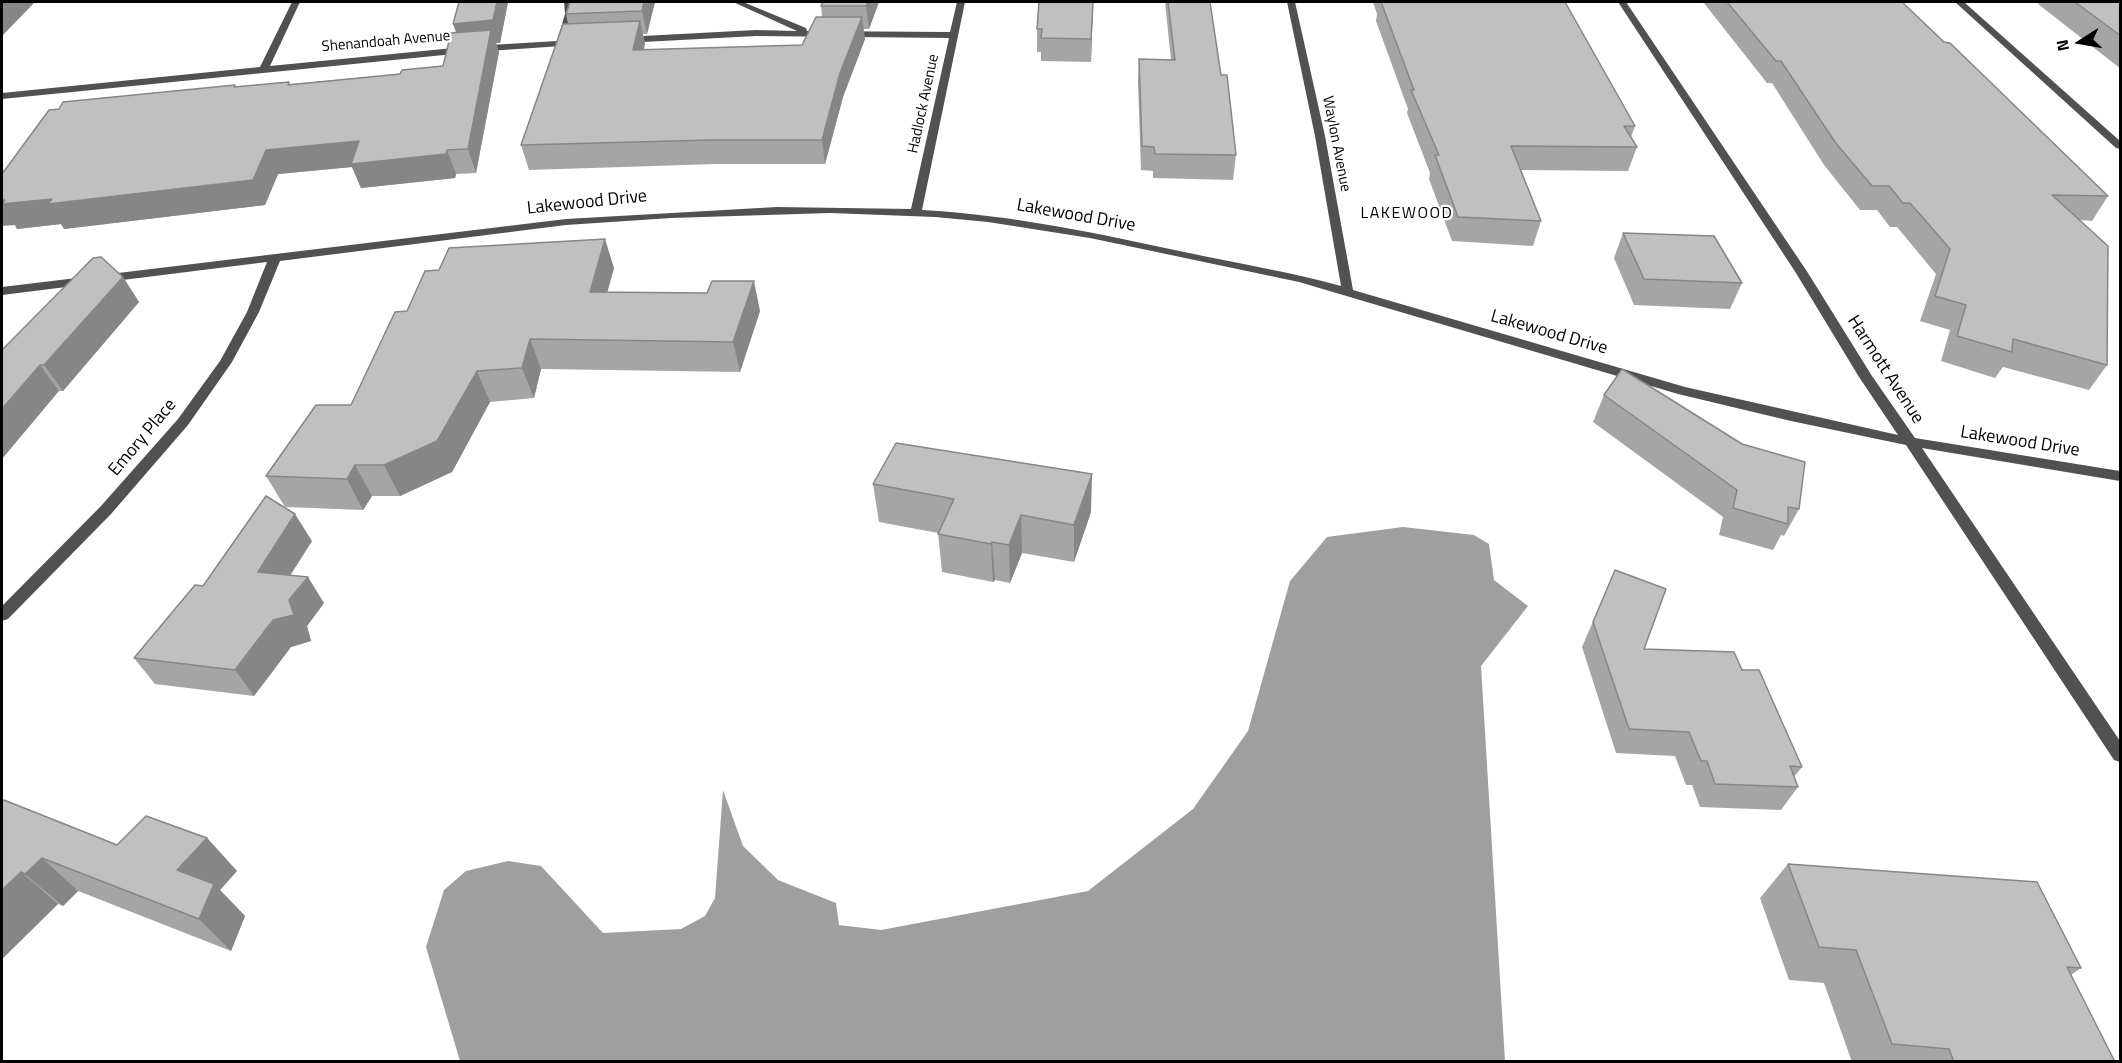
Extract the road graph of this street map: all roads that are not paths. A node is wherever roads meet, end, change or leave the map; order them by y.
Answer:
1 (296, 2) edge
2 (568, 2) edge
3 (737, 2) edge
4 (961, 2) edge
5 (1291, 2) edge
6 (1622, 2) edge
7 (1959, 2) edge
8 (808, 33) junction
9 (954, 35) junction
10 (617, 40) edge
11 (584, 42) edge
12 (561, 43) junction
13 (264, 69) junction
14 (2, 96) edge
15 (2121, 146) edge
16 (916, 213) junction
17 (275, 258) junction
18 (2, 291) edge
19 (1348, 293) junction
20 (1910, 442) junction
21 (2121, 476) edge
22 (2, 615) edge
23 (2121, 755) edge

1 - 13 street
2 - 12 street
3 - 8 street
4 - 9 street, Hadlock Avenue
5 - 19 street, Waylon Avenue
6 - 20 street, Harmott Avenue
7 - 15 street
8 - 9 street
8 - 10 street
9 - 16 street, Hadlock Avenue
11 - 12 street, Shenandoah Avenue
12 - 13 street, Shenandoah Avenue
13 - 14 street, Shenandoah Avenue
16 - 17 street, Lakewood Drive
16 - 19 street, Lakewood Drive
17 - 18 street, Lakewood Drive
17 - 22 street, Emory Place
19 - 20 street, Lakewood Drive
20 - 21 street, Lakewood Drive
20 - 23 street, Harmott Avenue

